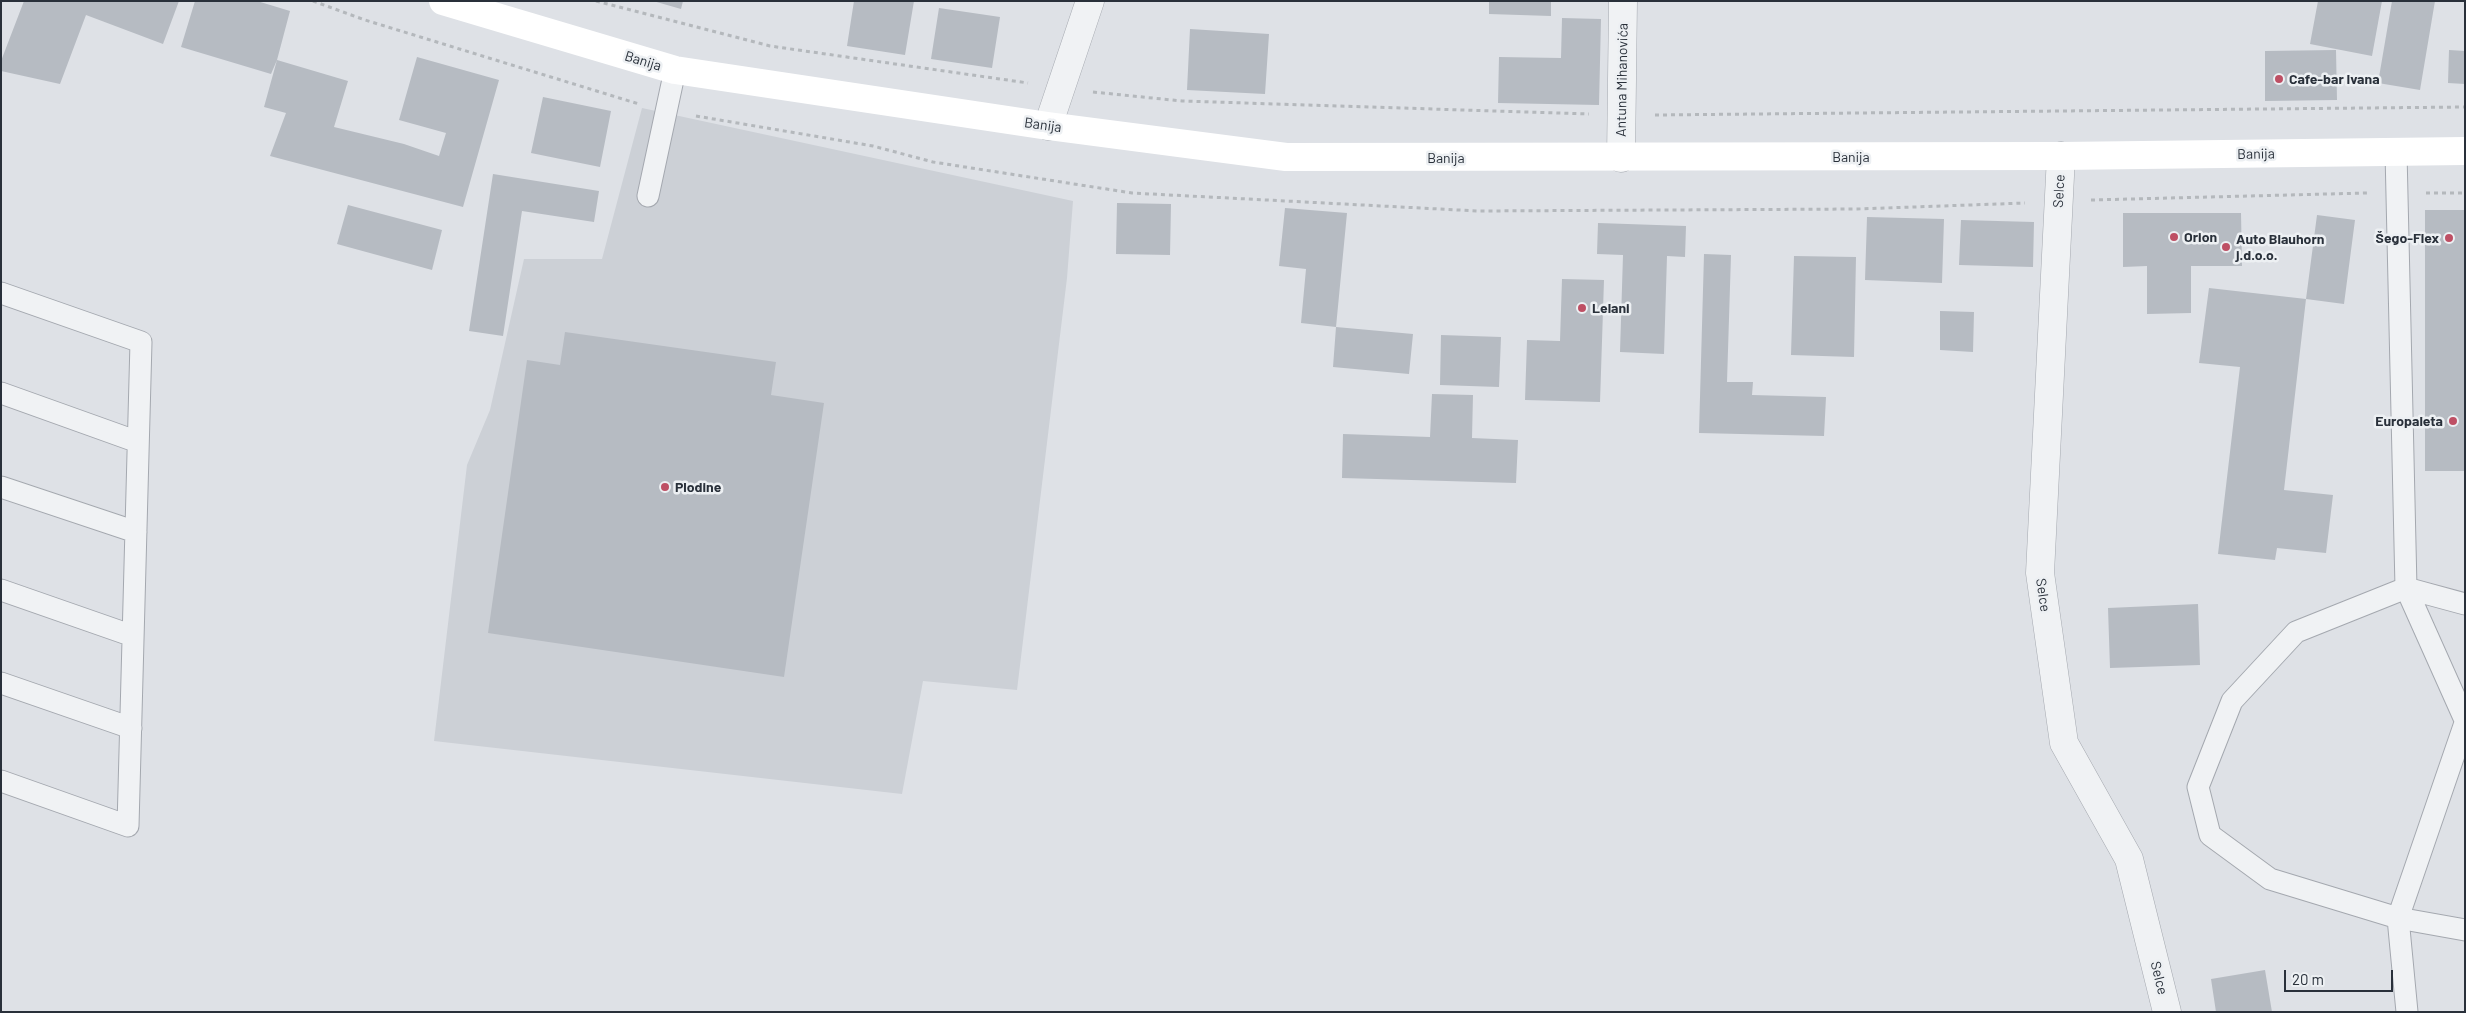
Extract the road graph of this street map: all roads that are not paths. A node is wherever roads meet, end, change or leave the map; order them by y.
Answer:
1 (443, 1) edge
2 (1090, 1) edge
3 (1623, 1) edge
4 (675, 70) junction
5 (1048, 126) junction
6 (2465, 151) edge
7 (2396, 152) junction
8 (2061, 156) junction
9 (1621, 158) junction
10 (648, 196) dead end
11 (1, 293) edge
12 (1, 393) edge
13 (138, 442) junction
14 (1, 487) edge
15 (136, 532) junction
16 (2406, 588) junction
17 (1, 590) edge
18 (2465, 604) edge
19 (133, 636) junction
20 (1, 682) edge
21 (2465, 722) edge
22 (131, 728) junction
23 (1, 781) edge
24 (2398, 918) junction
25 (2465, 930) edge
26 (2167, 1012) edge
27 (2407, 1012) edge

1 - 4 main road, Banija
2 - 5 street
3 - 9 street, Antuna Mihanovića
4 - 5 main road, Banija
4 - 10 lane
5 - 9 main road, Banija
6 - 7 main road, Banija
7 - 8 main road, Banija
7 - 16 lane
8 - 9 main road, Banija
8 - 26 street, Selce
11 - 13 lane
12 - 13 lane
13 - 15 lane
14 - 15 lane
15 - 19 lane
16 - 18 lane
16 - 21 lane
16 - 24 lane
17 - 19 lane
19 - 22 lane
20 - 22 lane
21 - 24 lane
22 - 23 lane
24 - 25 lane
24 - 27 lane

